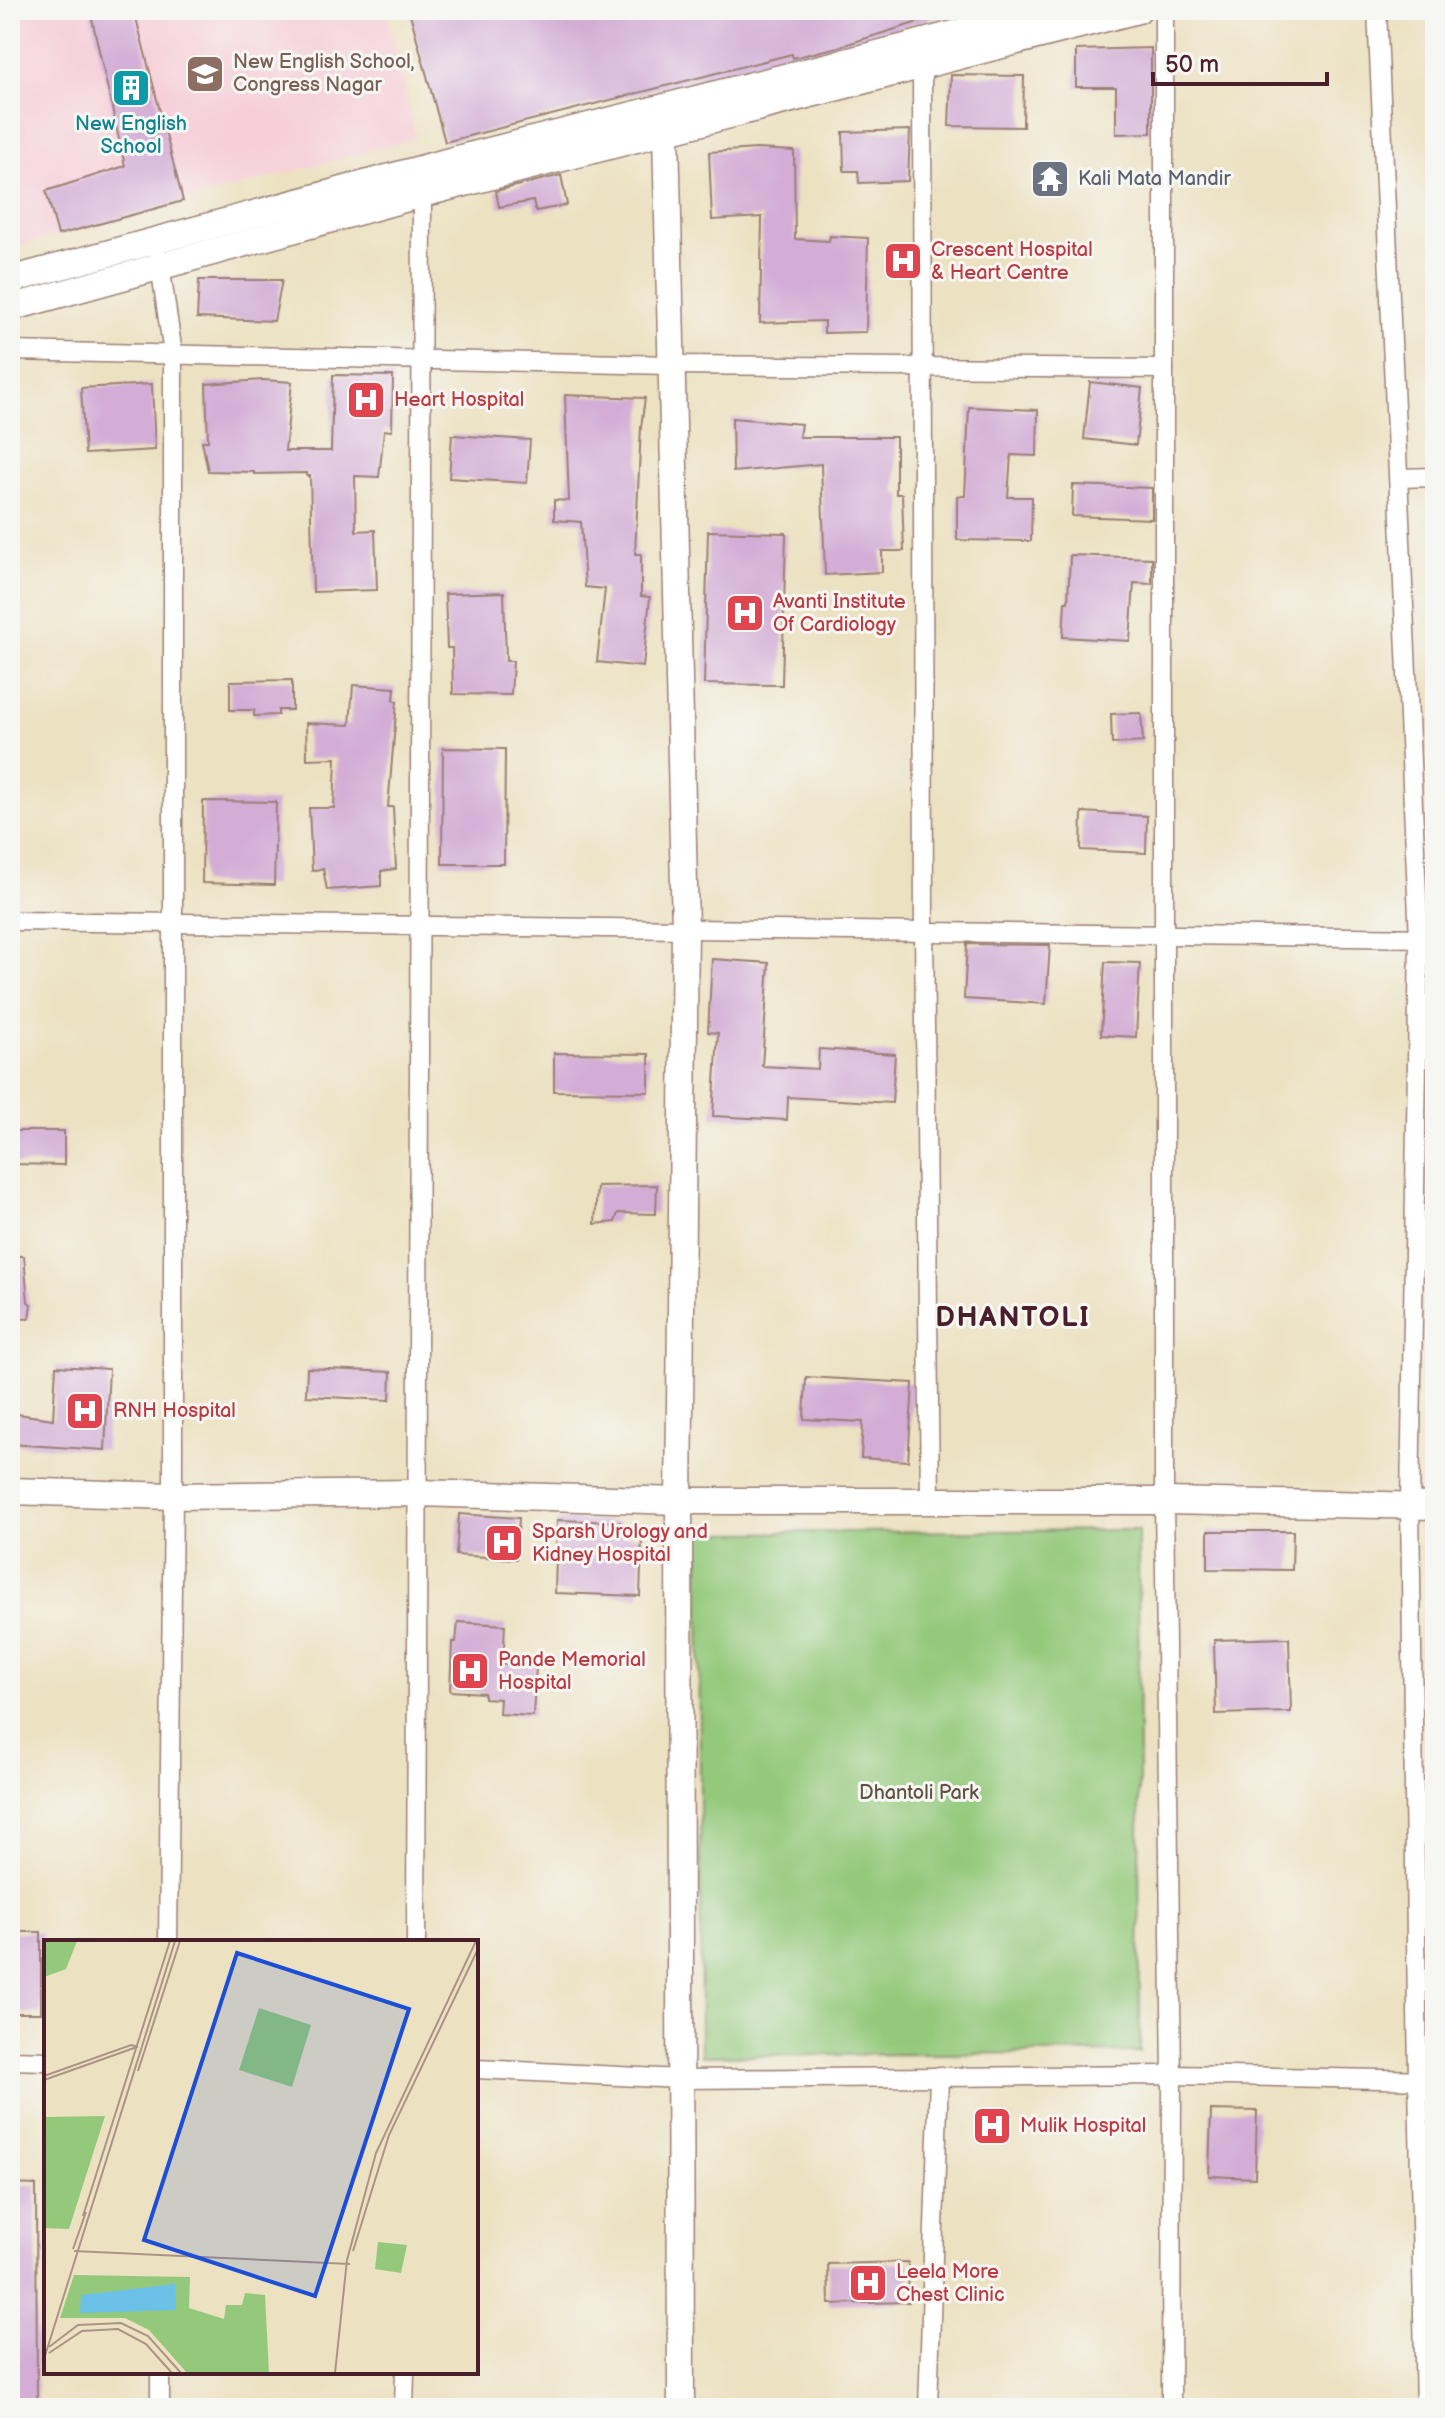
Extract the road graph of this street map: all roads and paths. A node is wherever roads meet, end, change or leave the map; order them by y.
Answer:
1 (1044, 10) edge
2 (1138, 10) edge
3 (1164, 10) edge
4 (1377, 10) edge
5 (922, 54) junction
6 (664, 121) junction
7 (422, 194) junction
8 (155, 241) junction
9 (162, 268) junction
10 (10, 280) edge
11 (10, 308) edge
12 (10, 351) edge
13 (173, 354) junction
14 (422, 359) junction
15 (671, 365) junction
16 (923, 367) junction
17 (1164, 369) junction
18 (1435, 477) edge
19 (1399, 478) junction
20 (10, 921) edge
21 (174, 922) junction
22 (420, 926) junction
23 (685, 928) junction
24 (924, 931) junction
25 (1164, 934) junction
26 (1427, 938) edge
27 (10, 1491) edge
28 (418, 1493) junction
29 (173, 1496) junction
30 (679, 1501) junction
31 (930, 1501) junction
32 (1164, 1501) junction
33 (1422, 1506) edge
34 (168, 1940) edge
35 (416, 1940) edge
36 (10, 2060) edge
37 (44, 2061) edge
38 (478, 2069) edge
39 (1172, 2075) junction
40 (939, 2076) junction
41 (680, 2079) junction
42 (1426, 2080) edge
43 (160, 2374) edge
44 (405, 2374) edge
45 (160, 2408) edge
46 (404, 2408) edge
47 (681, 2408) edge
48 (928, 2408) edge
49 (1171, 2408) edge
50 (1425, 2408) edge

1 - 5 street
2 - 5 street
3 - 17 street
4 - 19 street
5 - 6 street
5 - 16 street
6 - 7 street
6 - 8 street
6 - 15 street
7 - 9 street
7 - 14 street
8 - 9 street
8 - 10 street
9 - 11 street
9 - 13 street
12 - 13 street
13 - 14 street
13 - 21 street
14 - 15 street
14 - 22 street
15 - 16 street
15 - 23 street
16 - 17 street
16 - 24 street
17 - 25 street
18 - 19 street
19 - 26 street
20 - 21 street
21 - 22 street
21 - 29 street
22 - 23 street
22 - 28 street
23 - 24 street
23 - 30 street
24 - 25 street
24 - 31 street
25 - 26 street
25 - 32 street
26 - 33 street
27 - 29 street
28 - 29 street
28 - 30 street
28 - 35 street
29 - 34 street
30 - 31 street
30 - 41 street
31 - 32 street
32 - 33 street
32 - 39 street
33 - 42 street
36 - 37 street
38 - 41 street
39 - 40 street
39 - 42 street
39 - 49 street
40 - 41 street
40 - 48 street
41 - 47 street
42 - 50 street
43 - 45 street
44 - 46 street

